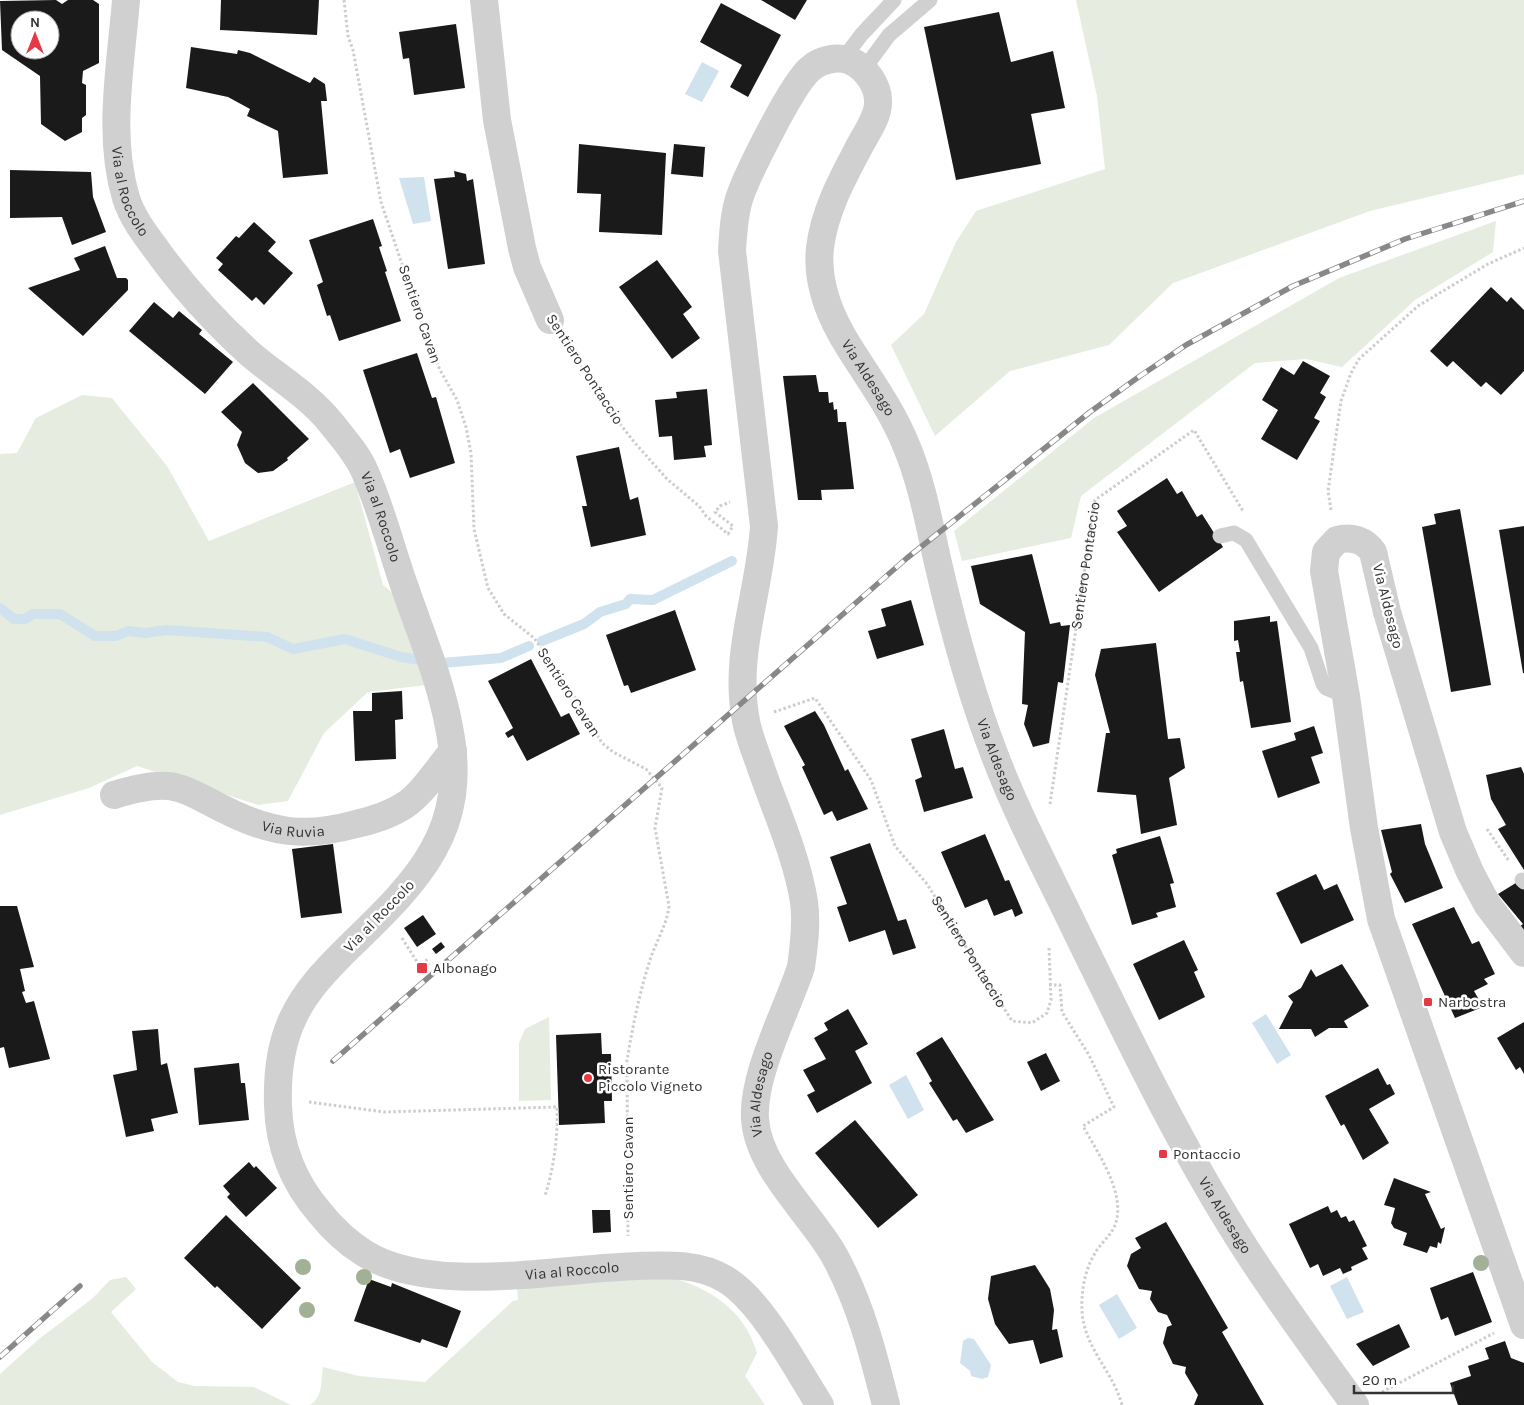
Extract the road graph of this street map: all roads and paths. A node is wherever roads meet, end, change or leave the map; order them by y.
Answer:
1 (126, 0) edge
2 (344, 0) edge
3 (484, 0) edge
4 (894, 0) edge
5 (930, 0) edge
6 (853, 64) junction
7 (1524, 248) edge
8 (550, 320) joint
9 (728, 502) dead end
10 (1247, 518) dead end
11 (1220, 536) dead end
12 (1336, 540) junction
13 (1346, 696) junction
14 (746, 724) junction
15 (453, 751) junction
16 (114, 796) dead end
17 (1050, 810) dead end
18 (1484, 825) dead end
19 (1523, 881) edge
20 (1524, 953) edge
21 (411, 954) dead end
22 (429, 965) dead end
23 (1049, 985) dead end
24 (1050, 1000) dead end
25 (277, 1098) junction
26 (545, 1196) dead end
27 (628, 1266) junction
28 (1523, 1322) edge
29 (1365, 1400) edge
30 (820, 1405) edge
31 (886, 1405) edge
32 (1122, 1405) edge

1 - 15 street, Via al Roccolo
2 - 27 path, Sentiero Cavan
3 - 8 street, Sentiero Pontaccio
4 - 6 lane
5 - 6 lane
6 - 14 street, Via Aldesago
6 - 29 street, Via Aldesago
7 - 12 path
8 - 9 path, Sentiero Pontaccio
10 - 17 path, Sentiero Pontaccio
11 - 13 lane
12 - 13 street
12 - 20 street, Via Aldesago
13 - 28 street
14 - 24 path, Sentiero Pontaccio
14 - 31 street, Via Aldesago
15 - 16 street, Via Ruvia
15 - 25 street, Via al Roccolo
18 - 19 path
21 - 22 path
23 - 32 path
25 - 26 path
25 - 27 street, Via al Roccolo
27 - 30 street, Via al Roccolo
28 - 29 path

